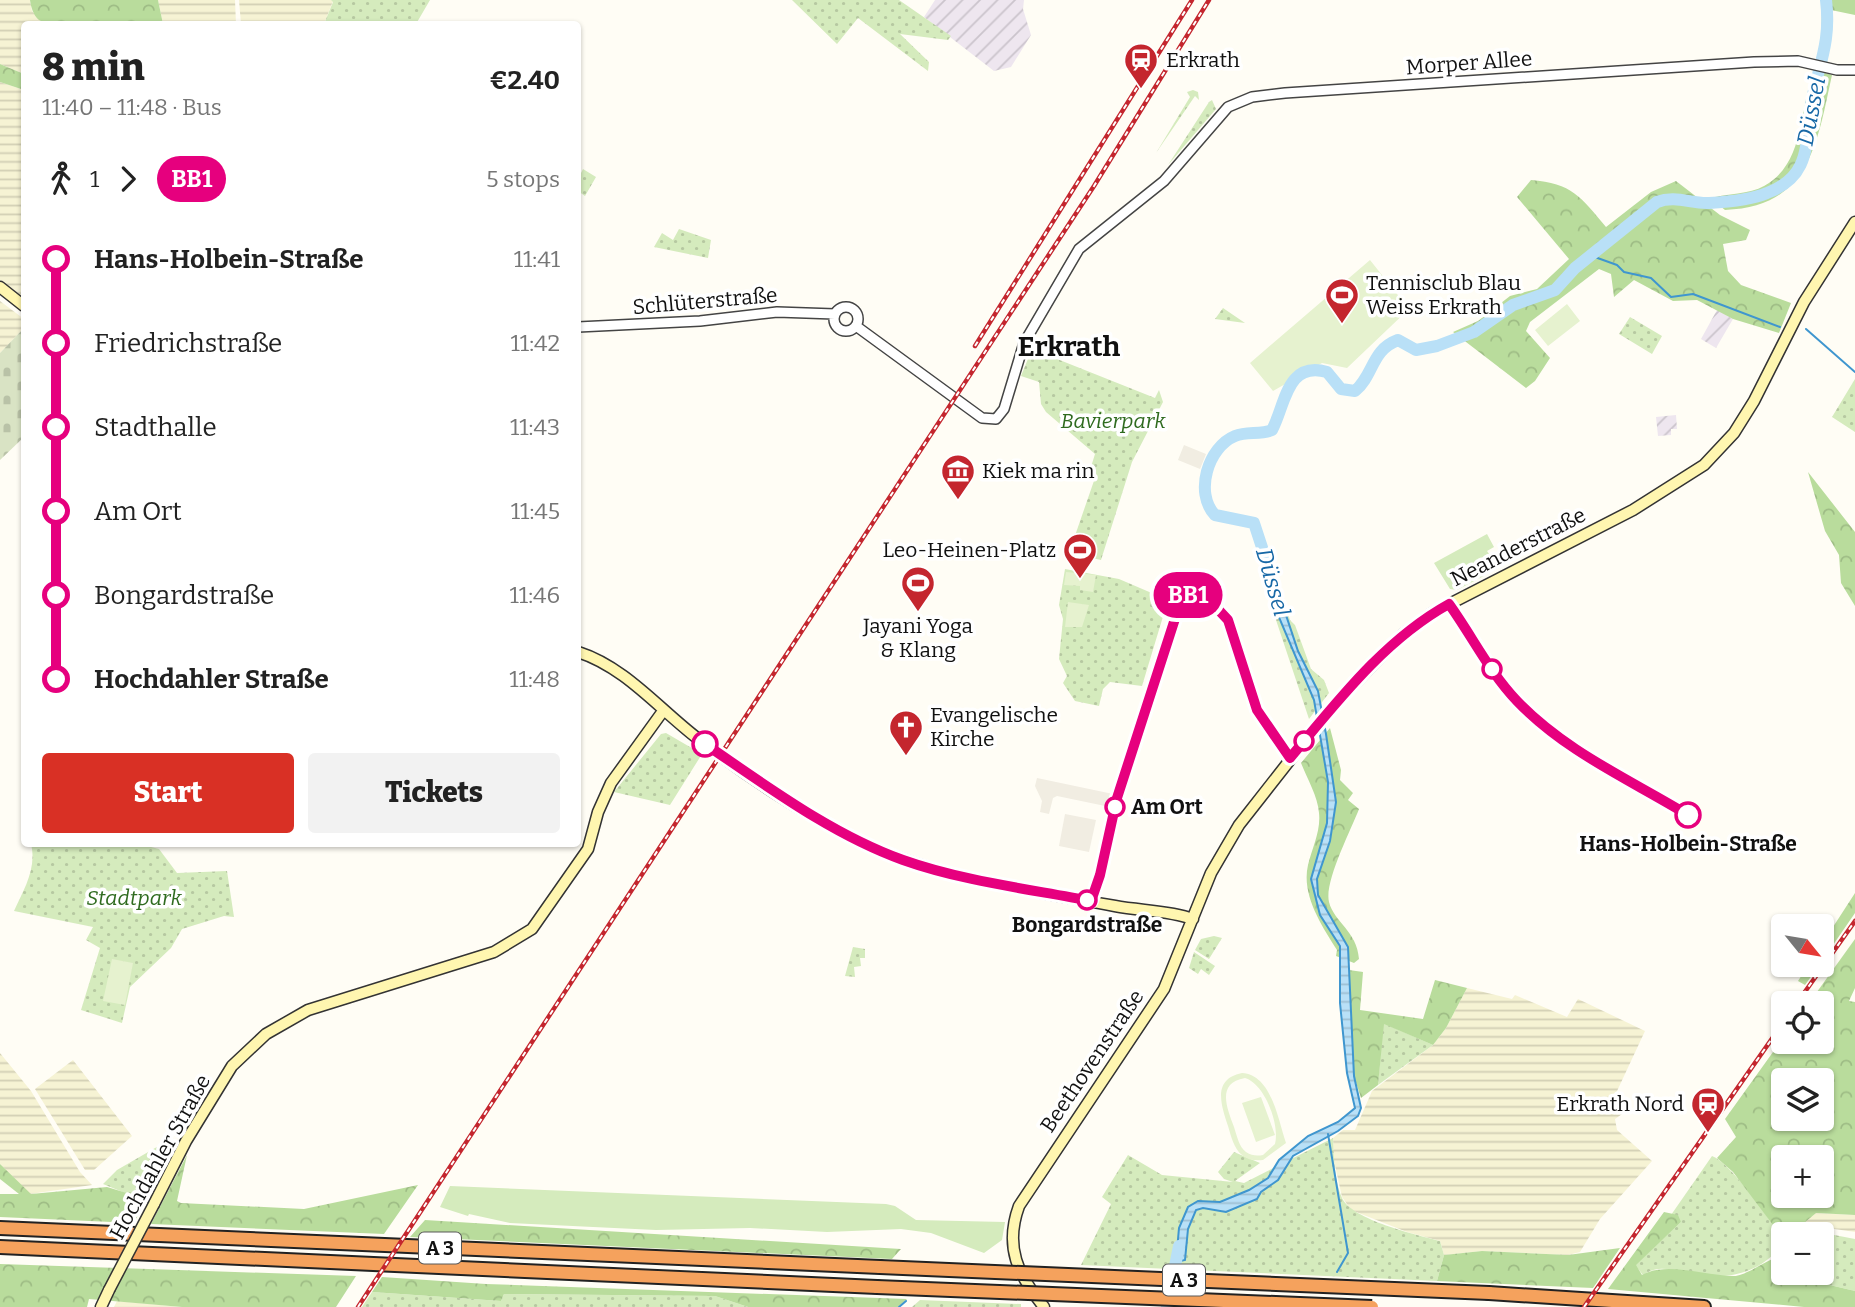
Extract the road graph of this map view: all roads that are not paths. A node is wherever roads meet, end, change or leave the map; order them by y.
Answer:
1 (1855, 70) edge
2 (1855, 222) edge
3 (0, 288) edge
4 (21, 304) edge
5 (835, 314) junction
6 (856, 326) junction
7 (581, 327) edge
8 (581, 653) edge
9 (663, 711) junction
10 (1193, 919) junction
11 (0, 1228) edge
12 (0, 1247) edge
13 (101, 1307) edge
14 (1044, 1307) edge
15 (1372, 1307) edge
16 (1703, 1307) edge

1 - 6 street, Morper Allee
2 - 10 main road, Neanderstraße
3 - 4 main road
5 - 6 street
5 - 6 street
5 - 7 street, Schlüterstraße
8 - 9 main road
9 - 10 main road
9 - 13 main road, Hochdahler Straße, bridge
10 - 14 main road, Beethovenstraße
11 - 16 highway, A 3, bridge
12 - 15 highway, A 3, bridge

